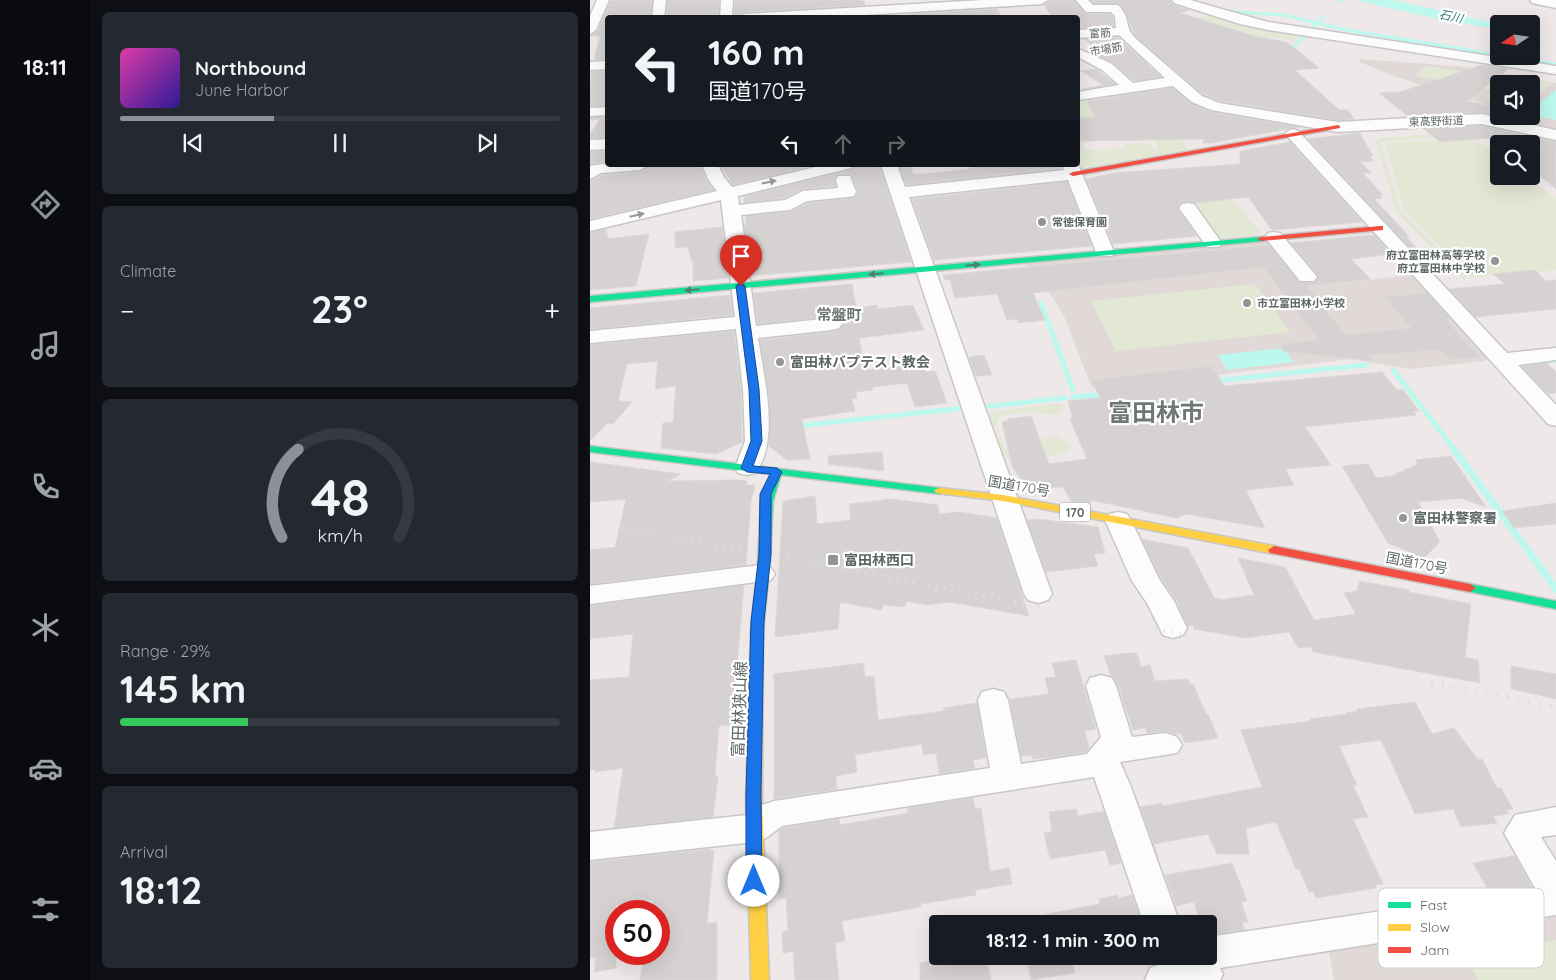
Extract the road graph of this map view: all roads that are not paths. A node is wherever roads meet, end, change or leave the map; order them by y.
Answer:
1 (603, 0) edge
2 (660, 0) edge
3 (727, 0) edge
4 (788, 0) edge
5 (1028, 0) edge
6 (1042, 0) edge
7 (1082, 0) edge
8 (1178, 0) edge
9 (1536, 0) edge
10 (976, 2) edge
11 (1556, 4) edge
12 (919, 8) edge
13 (853, 10) edge
14 (658, 15) edge
15 (726, 15) edge
16 (789, 15) edge
17 (800, 15) edge
18 (984, 15) edge
19 (605, 26) edge
20 (591, 28) edge
21 (1122, 31) junction
22 (1080, 34) edge
23 (1134, 44) junction
24 (1117, 46) dead end
25 (1100, 49) dead end
26 (1080, 55) edge
27 (1080, 55) edge
28 (605, 65) edge
29 (590, 66) edge
30 (1556, 70) edge
31 (1176, 81) junction
32 (1131, 88) junction
33 (1080, 96) edge
34 (605, 111) edge
35 (590, 112) edge
36 (1338, 127) junction
37 (1293, 134) junction
38 (1556, 134) edge
39 (605, 144) edge
40 (590, 145) edge
41 (618, 167) edge
42 (711, 167) edge
43 (890, 167) edge
44 (808, 169) edge
45 (1072, 170) edge
46 (590, 174) edge
47 (850, 182) edge
48 (728, 192) junction
49 (900, 193) junction
50 (1188, 208) dead end
51 (731, 211) junction
52 (590, 226) edge
53 (1380, 228) junction
54 (1274, 237) junction
55 (1214, 243) junction
56 (1105, 252) junction
57 (924, 270) junction
58 (1307, 276) dead end
59 (741, 286) junction
60 (590, 299) edge
61 (832, 324) dead end
62 (746, 328) junction
63 (590, 337) edge
64 (1556, 354) edge
65 (1502, 360) junction
66 (1556, 419) edge
67 (590, 449) edge
68 (747, 468) junction
69 (777, 472) junction
70 (1003, 498) junction
71 (1118, 520) junction
72 (762, 574) junction
73 (1038, 594) dead end
74 (590, 595) edge
75 (1556, 605) edge
76 (1173, 628) dead end
77 (1102, 686) dead end
78 (994, 700) dead end
79 (1166, 745) dead end
80 (1101, 758) junction
81 (1008, 779) junction
82 (1556, 821) edge
83 (754, 828) junction
84 (590, 846) edge
85 (1556, 892) edge
86 (1159, 915) edge
87 (1378, 930) edge
88 (1217, 958) edge
89 (1192, 965) edge
90 (760, 980) edge
91 (1164, 980) edge

1 - 20 street
2 - 14 street
3 - 15 street
4 - 16 street
5 - 6 street
5 - 10 street
7 - 21 street
8 - 30 street
9 - 11 street
10 - 12 street
10 - 18 street
12 - 13 street
13 - 17 street
19 - 20 street
21 - 22 street, 富筋
21 - 23 street, 東高野街道
23 - 24 street, 市場筋
23 - 31 street, 東高野街道
25 - 26 street, 市場筋
27 - 32 street
28 - 29 street
31 - 32 street
31 - 36 street, 東高野街道
32 - 33 street
34 - 35 street
36 - 37 main road
36 - 38 street, 東高野街道
37 - 45 main road
37 - 53 street
39 - 40 street
41 - 46 street
42 - 48 street
43 - 49 street
44 - 47 street
48 -> 44 street
45 - 49 street
45 - 56 street
47 - 51 street
48 - 51 street
52 -> 48 street
49 - 57 street
50 - 55 street
51 - 59 street
53 - 54 main road
53 - 65 street
54 - 55 main road
54 - 58 street
55 - 56 main road
57 -> 56 main road
57 -> 59 main road
57 - 70 street
59 -> 60 main road
59 - 62 street
61 - 62 street
62 - 63 street
62 - 68 street
64 - 65 street
65 - 66 street
67 - 68 main road, 国道170号 / 170
68 - 69 main road, 国道170号 / 170
69 - 70 main road, 国道170号 / 170
69 - 72 main road, 富田林狭山線
70 - 71 main road, 国道170号 / 170
70 - 73 street
71 - 75 main road, 国道170号 / 170
71 - 76 street
72 - 74 street
72 - 83 main road, 富田林狭山線
77 - 80 street
78 - 81 street
79 - 80 street
80 - 81 street
80 - 86 street
81 - 83 street
82 - 85 street
83 - 84 street
83 - 90 main road, 富田林狭山線
87 - 88 street
89 - 91 street

